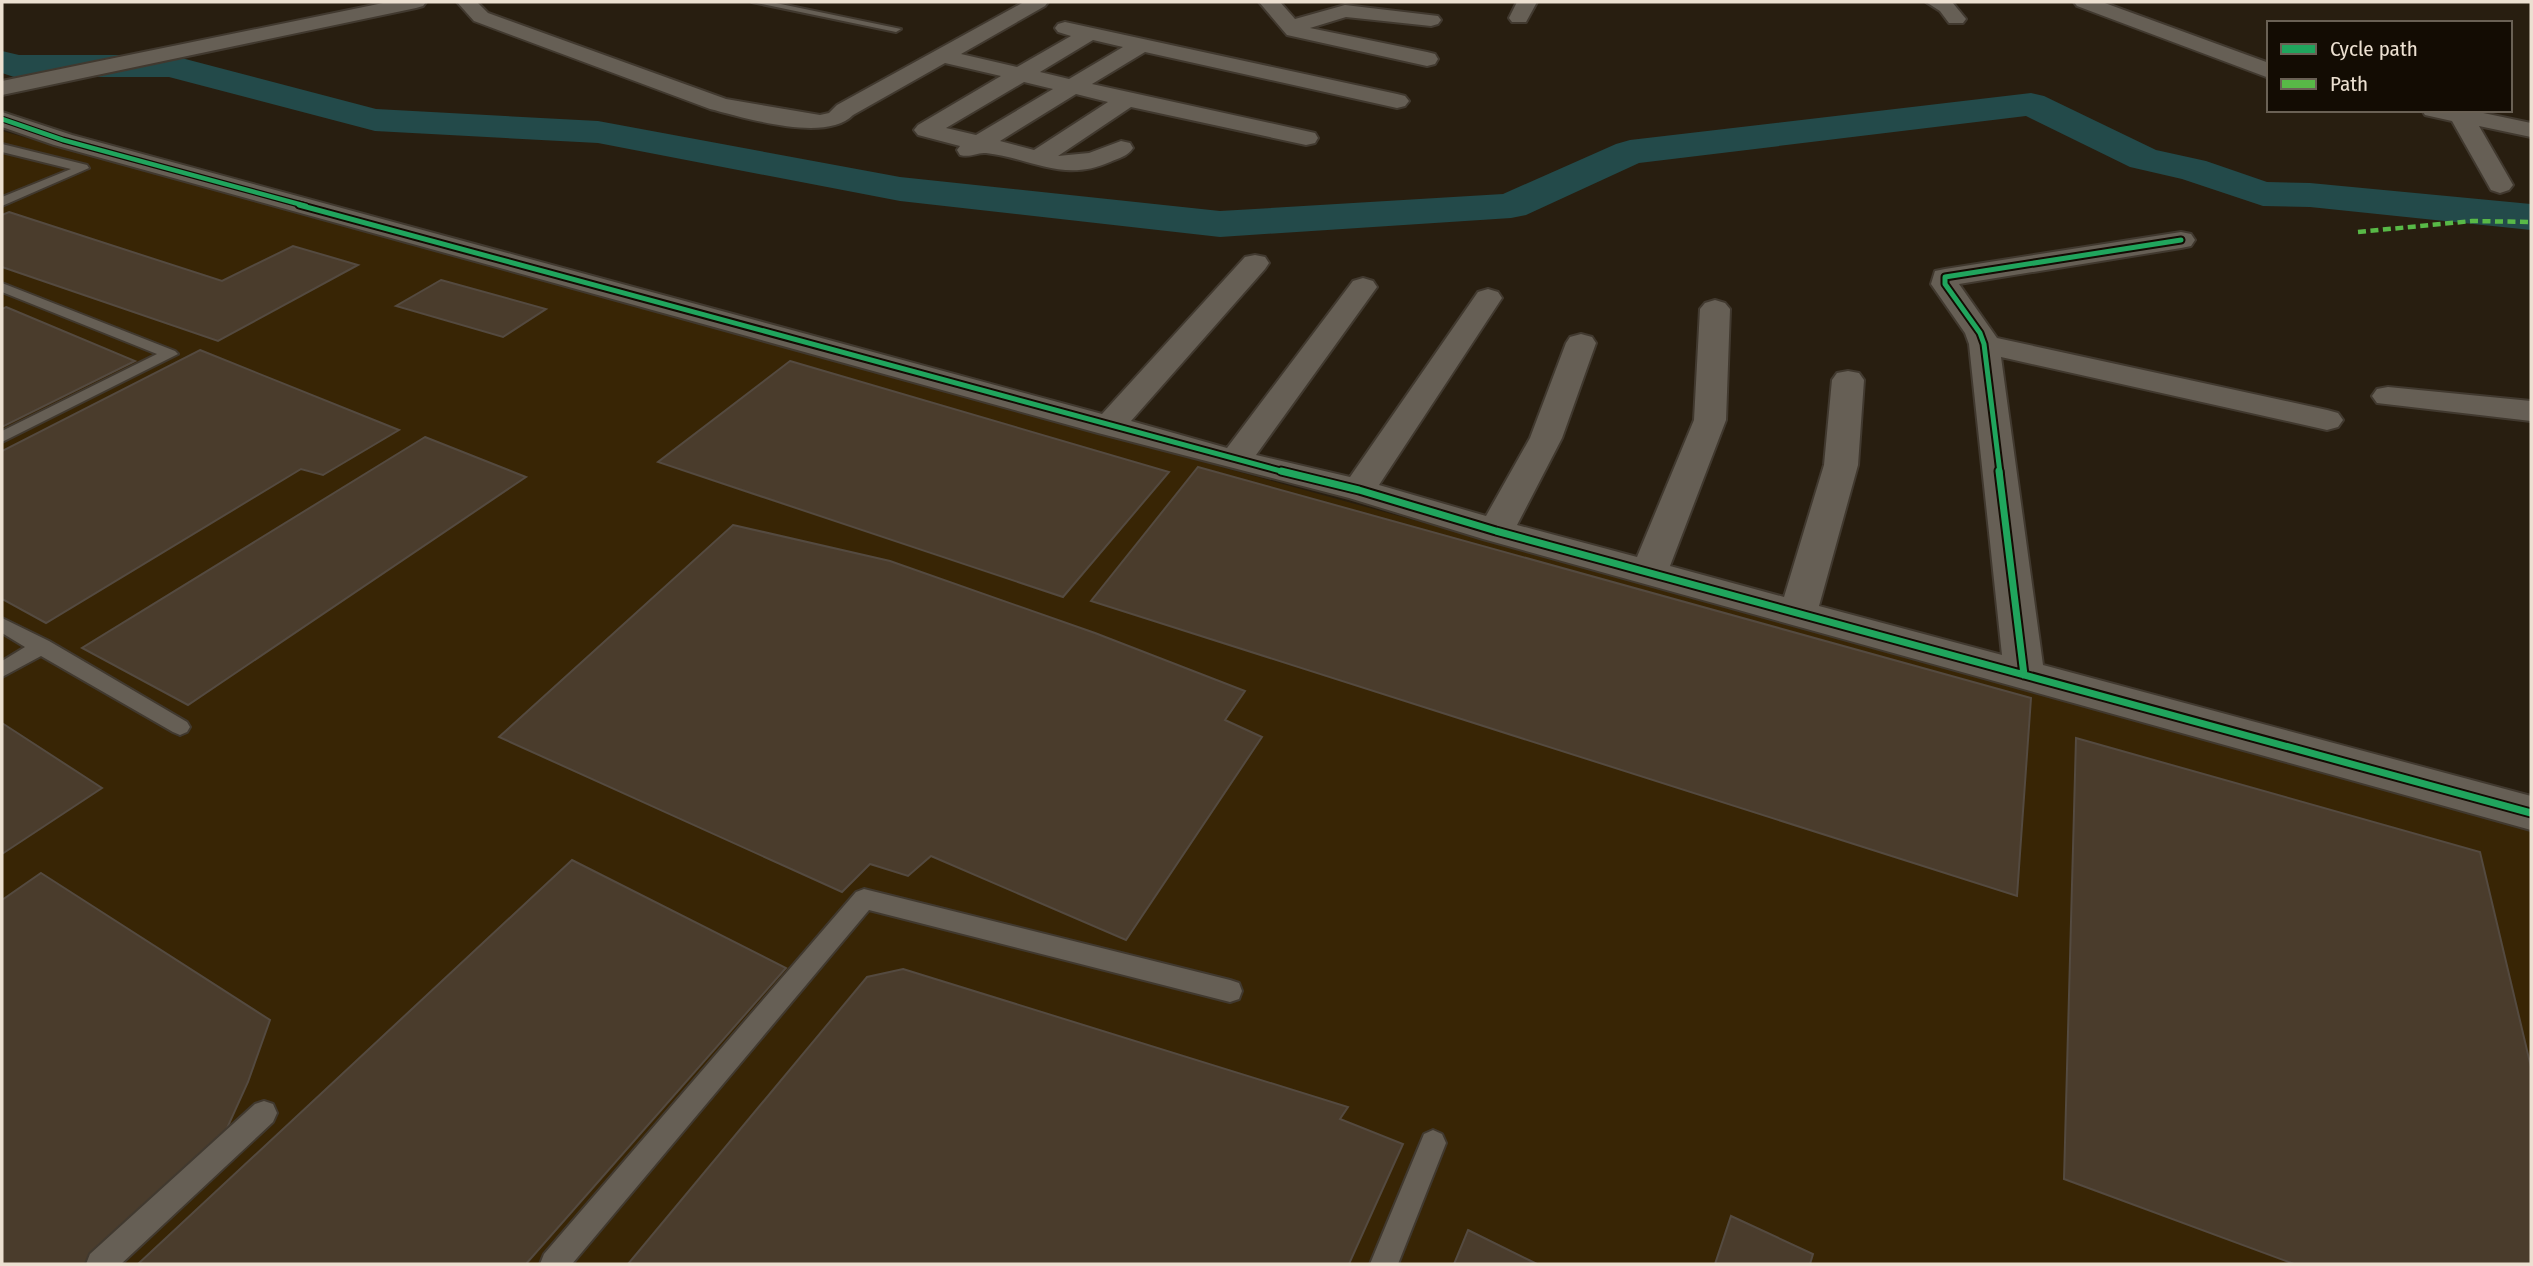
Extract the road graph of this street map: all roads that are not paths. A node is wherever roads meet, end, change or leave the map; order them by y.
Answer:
1 (416, 2) edge
2 (467, 2) edge
3 (757, 2) edge
4 (1038, 2) edge
5 (1269, 2) edge
6 (1936, 2) edge
7 (2084, 2) edge
8 (1012, 16) junction
9 (1955, 19) dead end
10 (1431, 20) dead end
11 (896, 29) dead end
12 (1294, 29) junction
13 (1090, 33) junction
14 (1141, 45) junction
15 (942, 56) junction
16 (1191, 56) junction
17 (1427, 59) dead end
18 (1246, 68) junction
19 (2267, 70) edge
20 (1170, 71) dead end
21 (1021, 74) junction
22 (1226, 83) dead end
23 (1073, 86) junction
24 (2, 88) edge
25 (1206, 98) dead end
26 (1128, 99) junction
27 (1397, 101) dead end
28 (2447, 112) edge
29 (1186, 113) junction
30 (2468, 115) edge
31 (2, 119) edge
32 (2531, 130) edge
33 (1306, 138) dead end
34 (980, 143) junction
35 (2, 148) edge
36 (1121, 148) dead end
37 (1038, 158) junction
38 (946, 164) dead end
39 (2501, 185) dead end
40 (2, 202) edge
41 (2181, 240) dead end
42 (1255, 263) dead end
43 (2, 287) edge
44 (1363, 287) dead end
45 (1488, 298) dead end
46 (1715, 309) dead end
47 (1581, 343) dead end
48 (1984, 344) junction
49 (1848, 380) dead end
50 (2388, 396) dead end
51 (2531, 411) edge
52 (2327, 420) dead end
53 (1109, 426) junction
54 (2, 437) edge
55 (1235, 460) junction
56 (1359, 490) junction
57 (1496, 531) junction
58 (1649, 573) junction
59 (1798, 614) junction
60 (2, 625) edge
61 (42, 646) junction
62 (2, 670) edge
63 (2024, 675) junction
64 (180, 727) dead end
65 (2531, 813) edge
66 (1230, 992) dead end
67 (264, 1113) dead end
68 (1433, 1143) dead end
69 (100, 1264) edge
70 (554, 1264) edge
71 (1384, 1264) edge

1 - 24 street
2 - 15 street
3 - 11 lane
4 - 8 street
5 - 12 street
6 - 9 street
7 - 19 street
8 - 13 street
8 - 15 street
10 - 12 street
12 - 17 street
12 - 18 street
13 - 14 street
13 - 21 street
14 - 16 street
14 - 23 street
15 - 21 street
16 - 18 street
16 - 20 street
18 - 22 street
18 - 27 street
21 - 23 street
21 - 34 street
23 - 26 street
23 - 34 street
25 - 29 street
26 - 29 street
26 - 37 street
28 - 30 street
29 - 33 street
30 - 32 street
30 - 39 street
31 - 53 street
34 - 37 street
34 - 38 street
35 - 40 lane
36 - 37 street
41 - 48 street
42 - 53 street
43 - 54 lane
44 - 55 street
45 - 56 street
46 - 58 street
47 - 57 street
48 - 52 street
48 - 63 street
49 - 59 street
50 - 51 street
53 - 55 street
55 - 56 street
56 - 57 street
57 - 58 street
58 - 59 street
59 - 63 street
60 - 61 lane
61 - 62 lane
61 - 64 lane
63 - 65 street
66 - 70 lane
67 - 69 lane
68 - 71 lane

